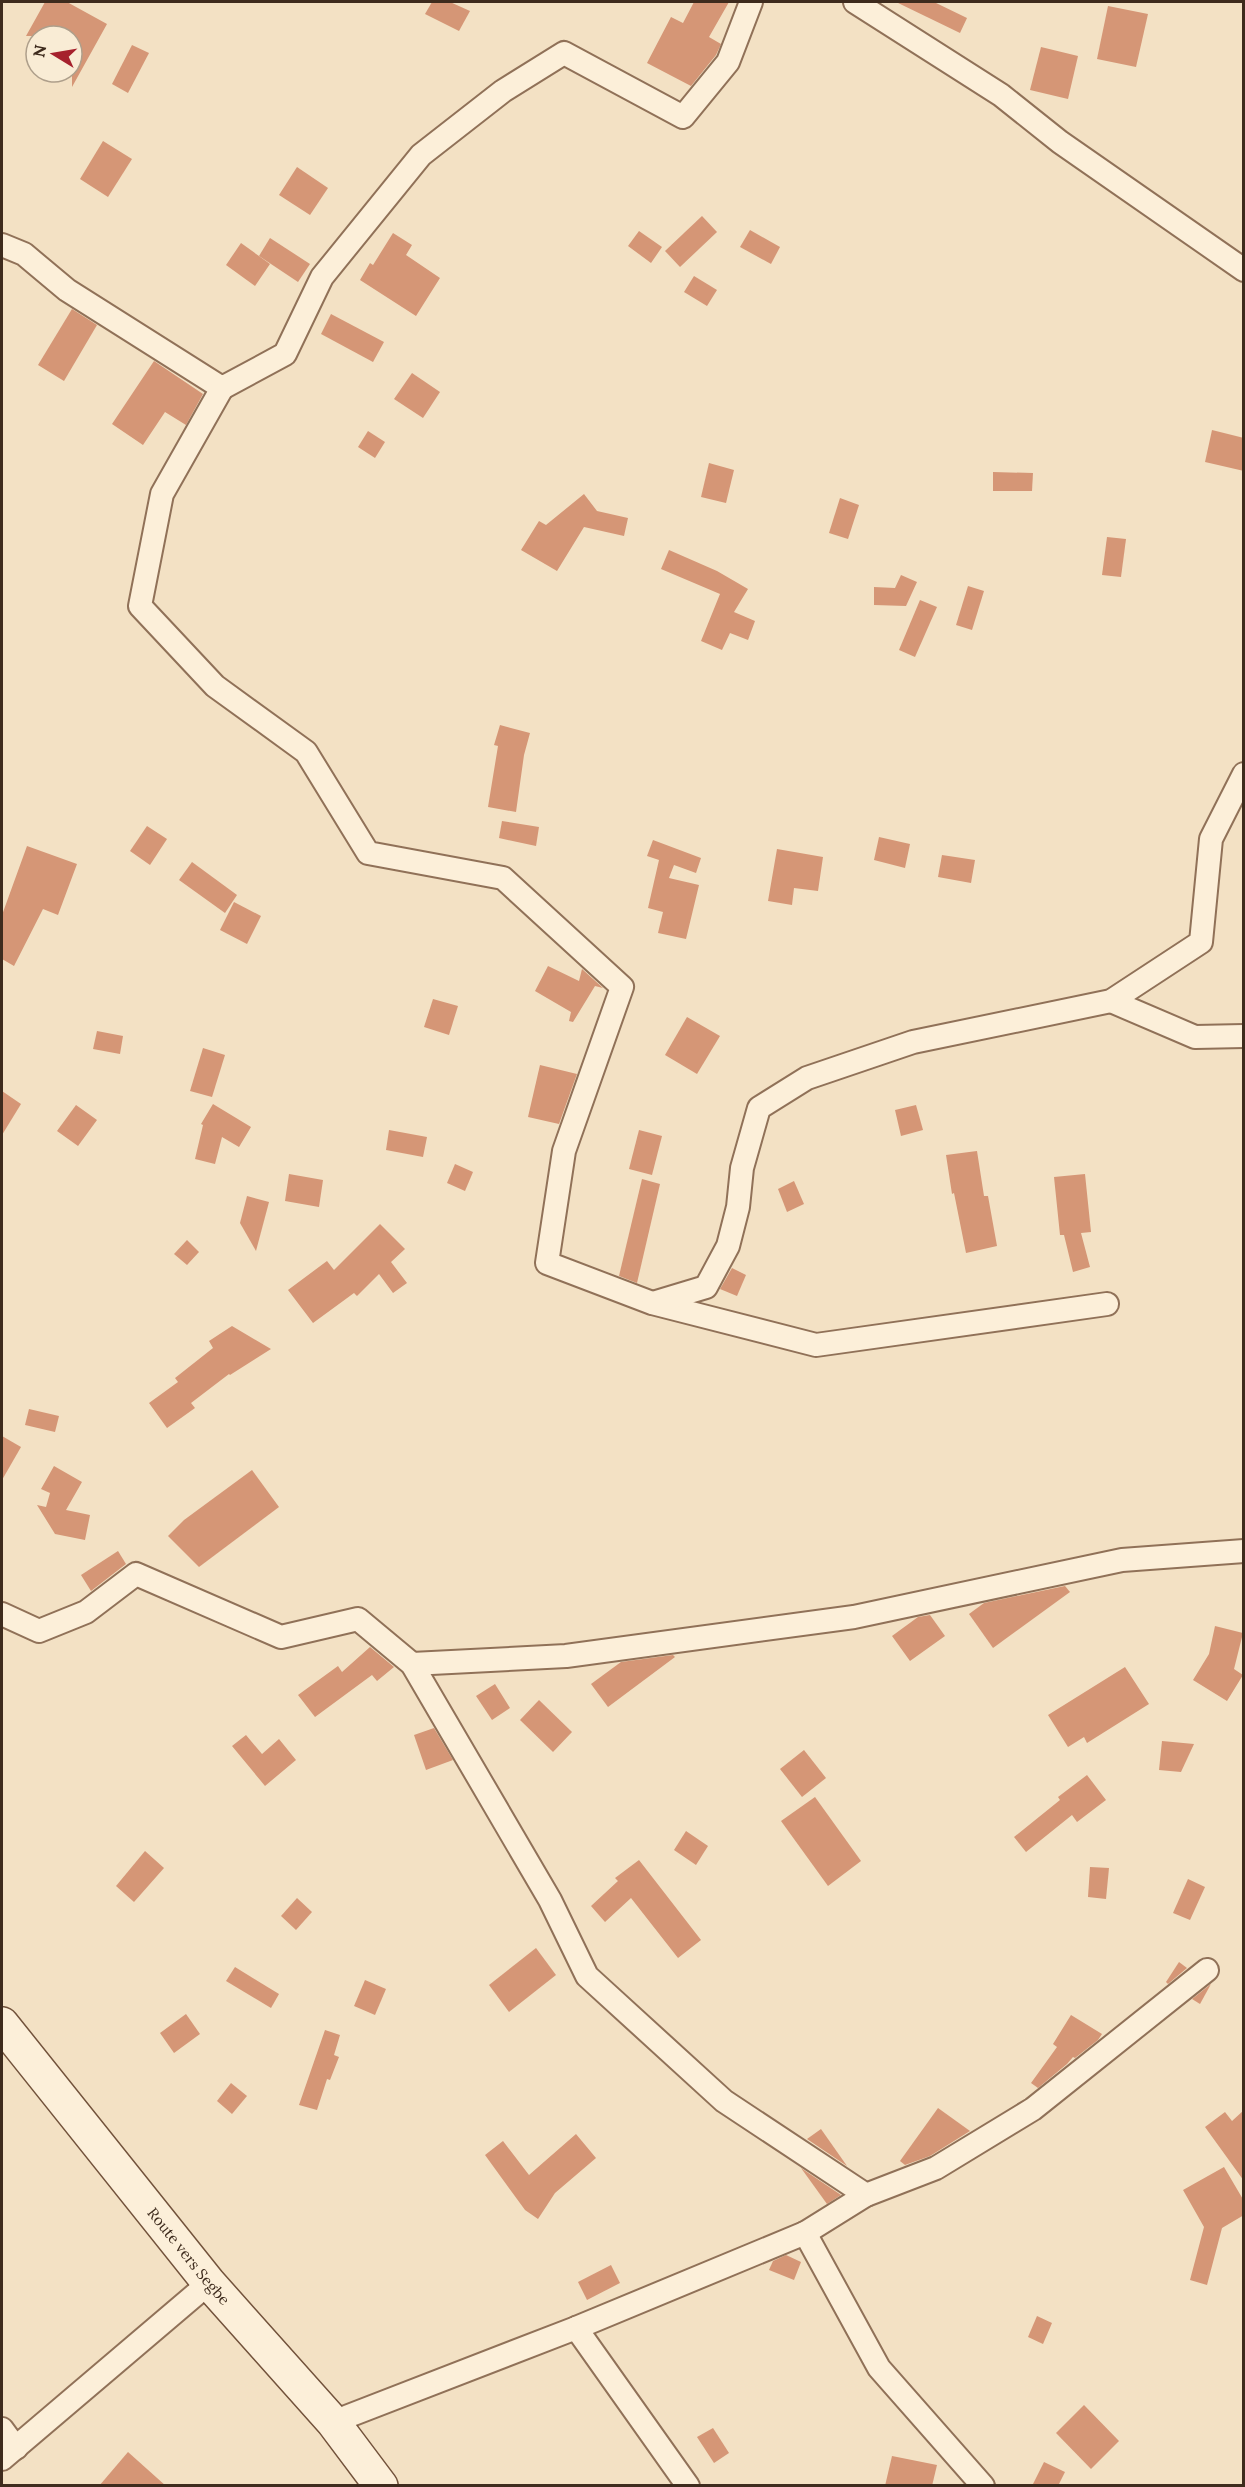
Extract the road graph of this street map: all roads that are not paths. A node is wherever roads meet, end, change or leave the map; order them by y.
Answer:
1 (751, 2) edge
2 (855, 2) edge
3 (2, 244) edge
4 (1244, 270) edge
5 (222, 388) junction
6 (1244, 774) edge
7 (1111, 1001) junction
8 (1244, 1036) edge
9 (652, 1303) junction
10 (1107, 1304) dead end
11 (1244, 1551) edge
12 (2, 1614) edge
13 (412, 1664) junction
14 (1207, 1970) dead end
15 (2, 2024) edge
16 (866, 2195) junction
17 (805, 2233) junction
18 (209, 2283) junction
19 (576, 2328) junction
20 (333, 2422) junction
21 (2, 2429) edge
22 (9, 2453) edge
23 (381, 2486) edge
24 (687, 2486) edge
25 (983, 2486) edge

1 - 5 street
2 - 4 street
3 - 5 street
5 - 9 street
6 - 7 street
7 - 8 street
7 - 9 street
9 - 10 street
11 - 13 street
12 - 13 street
13 - 16 street
14 - 16 street
15 - 18 main road, Route vers Segbe
16 - 17 street
17 - 19 street
17 - 25 street
18 - 20 main road, Route vers Segbe
18 - 22 street
19 - 20 street
19 - 24 street
20 - 23 main road, Route vers Segbe
21 - 22 street

